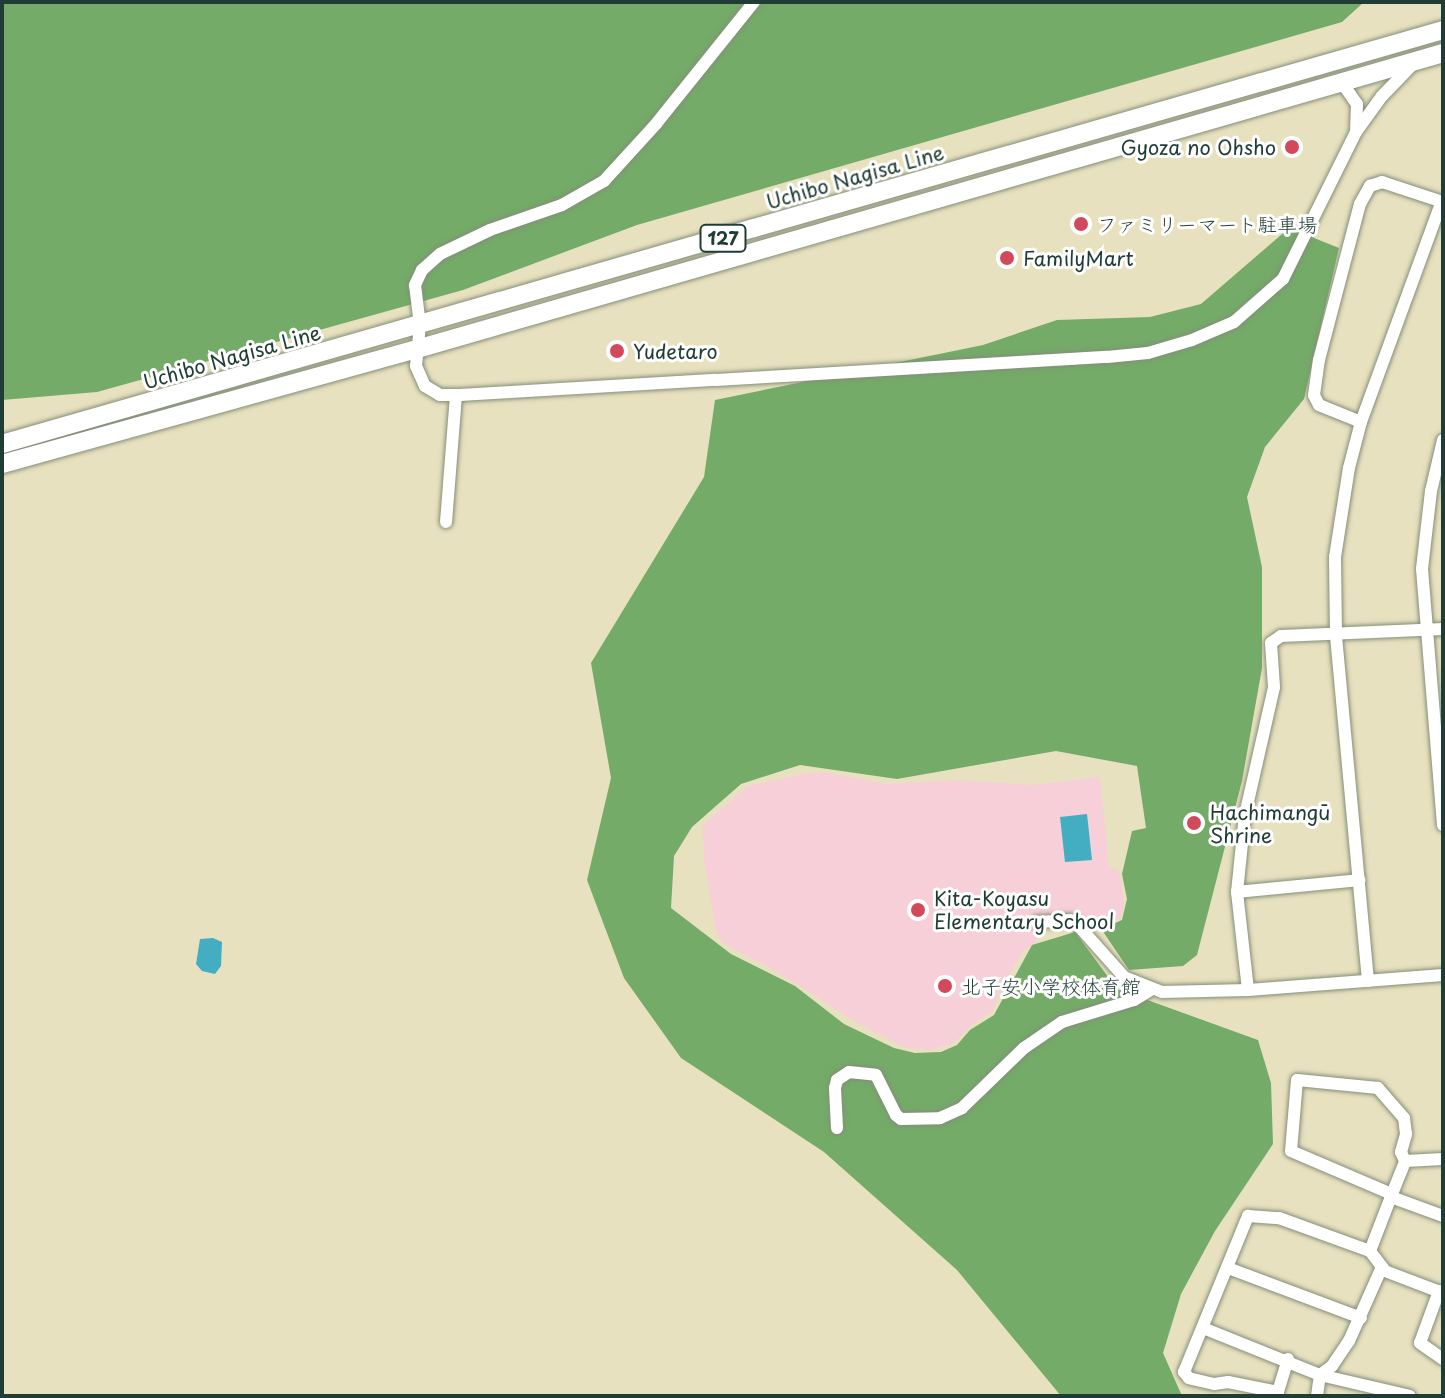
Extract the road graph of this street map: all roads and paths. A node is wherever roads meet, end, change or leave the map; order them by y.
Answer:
1 (754, 2) edge
2 (1443, 30) edge
3 (1443, 53) edge
4 (1418, 60) junction
5 (1335, 84) junction
6 (1356, 132) junction
7 (1442, 202) edge
8 (420, 325) junction
9 (417, 349) junction
10 (456, 395) junction
11 (1361, 422) junction
12 (1443, 440) edge
13 (2, 444) edge
14 (2, 464) edge
15 (446, 522) dead end
16 (1443, 629) edge
17 (1424, 630) junction
18 (1336, 633) junction
19 (1443, 825) edge
20 (1359, 880) junction
21 (1237, 892) junction
22 (1037, 922) dead end
23 (1443, 975) edge
24 (1368, 981) junction
25 (1152, 989) junction
26 (1248, 990) junction
27 (837, 1128) dead end
28 (1443, 1159) edge
29 (1405, 1161) junction
30 (1391, 1195) junction
31 (1443, 1216) edge
32 (1370, 1251) junction
33 (1382, 1267) junction
34 (1228, 1268) junction
35 (1441, 1292) edge
36 (1361, 1318) junction
37 (1203, 1328) junction
38 (1288, 1359) junction
39 (1443, 1359) edge
40 (1320, 1375) junction
41 (1317, 1396) edge
42 (1410, 1396) edge

1 - 8 street
2 - 8 highway, Uchibo Nagisa Line / 127
3 - 4 highway, Uchibo Nagisa Line / 127
4 - 5 highway, Uchibo Nagisa Line / 127
4 - 6 street
5 - 6 street
5 - 9 highway, Uchibo Nagisa Line / 127
6 - 10 street
7 - 11 street
7 - 11 street
8 - 9 street
8 - 13 highway, Uchibo Nagisa Line / 127
9 - 10 street
9 - 14 highway, Uchibo Nagisa Line / 127
10 - 15 street
11 - 18 street
12 - 17 street
16 - 17 street
17 - 18 street
17 - 19 street
18 - 20 street
18 - 21 street
20 - 21 street
20 - 24 street
21 - 26 street
22 - 25 street
23 - 24 street
24 - 26 street
25 - 26 street
25 - 27 street
28 - 29 street
29 - 30 street
29 - 30 street
30 - 31 street
30 - 32 street
32 - 33 street
32 - 34 street
33 - 35 street
33 - 36 street
34 - 36 street
34 - 37 street
35 - 39 street
36 - 40 street
37 - 38 street
37 - 38 street
38 - 40 street
40 - 41 street
40 - 42 street

